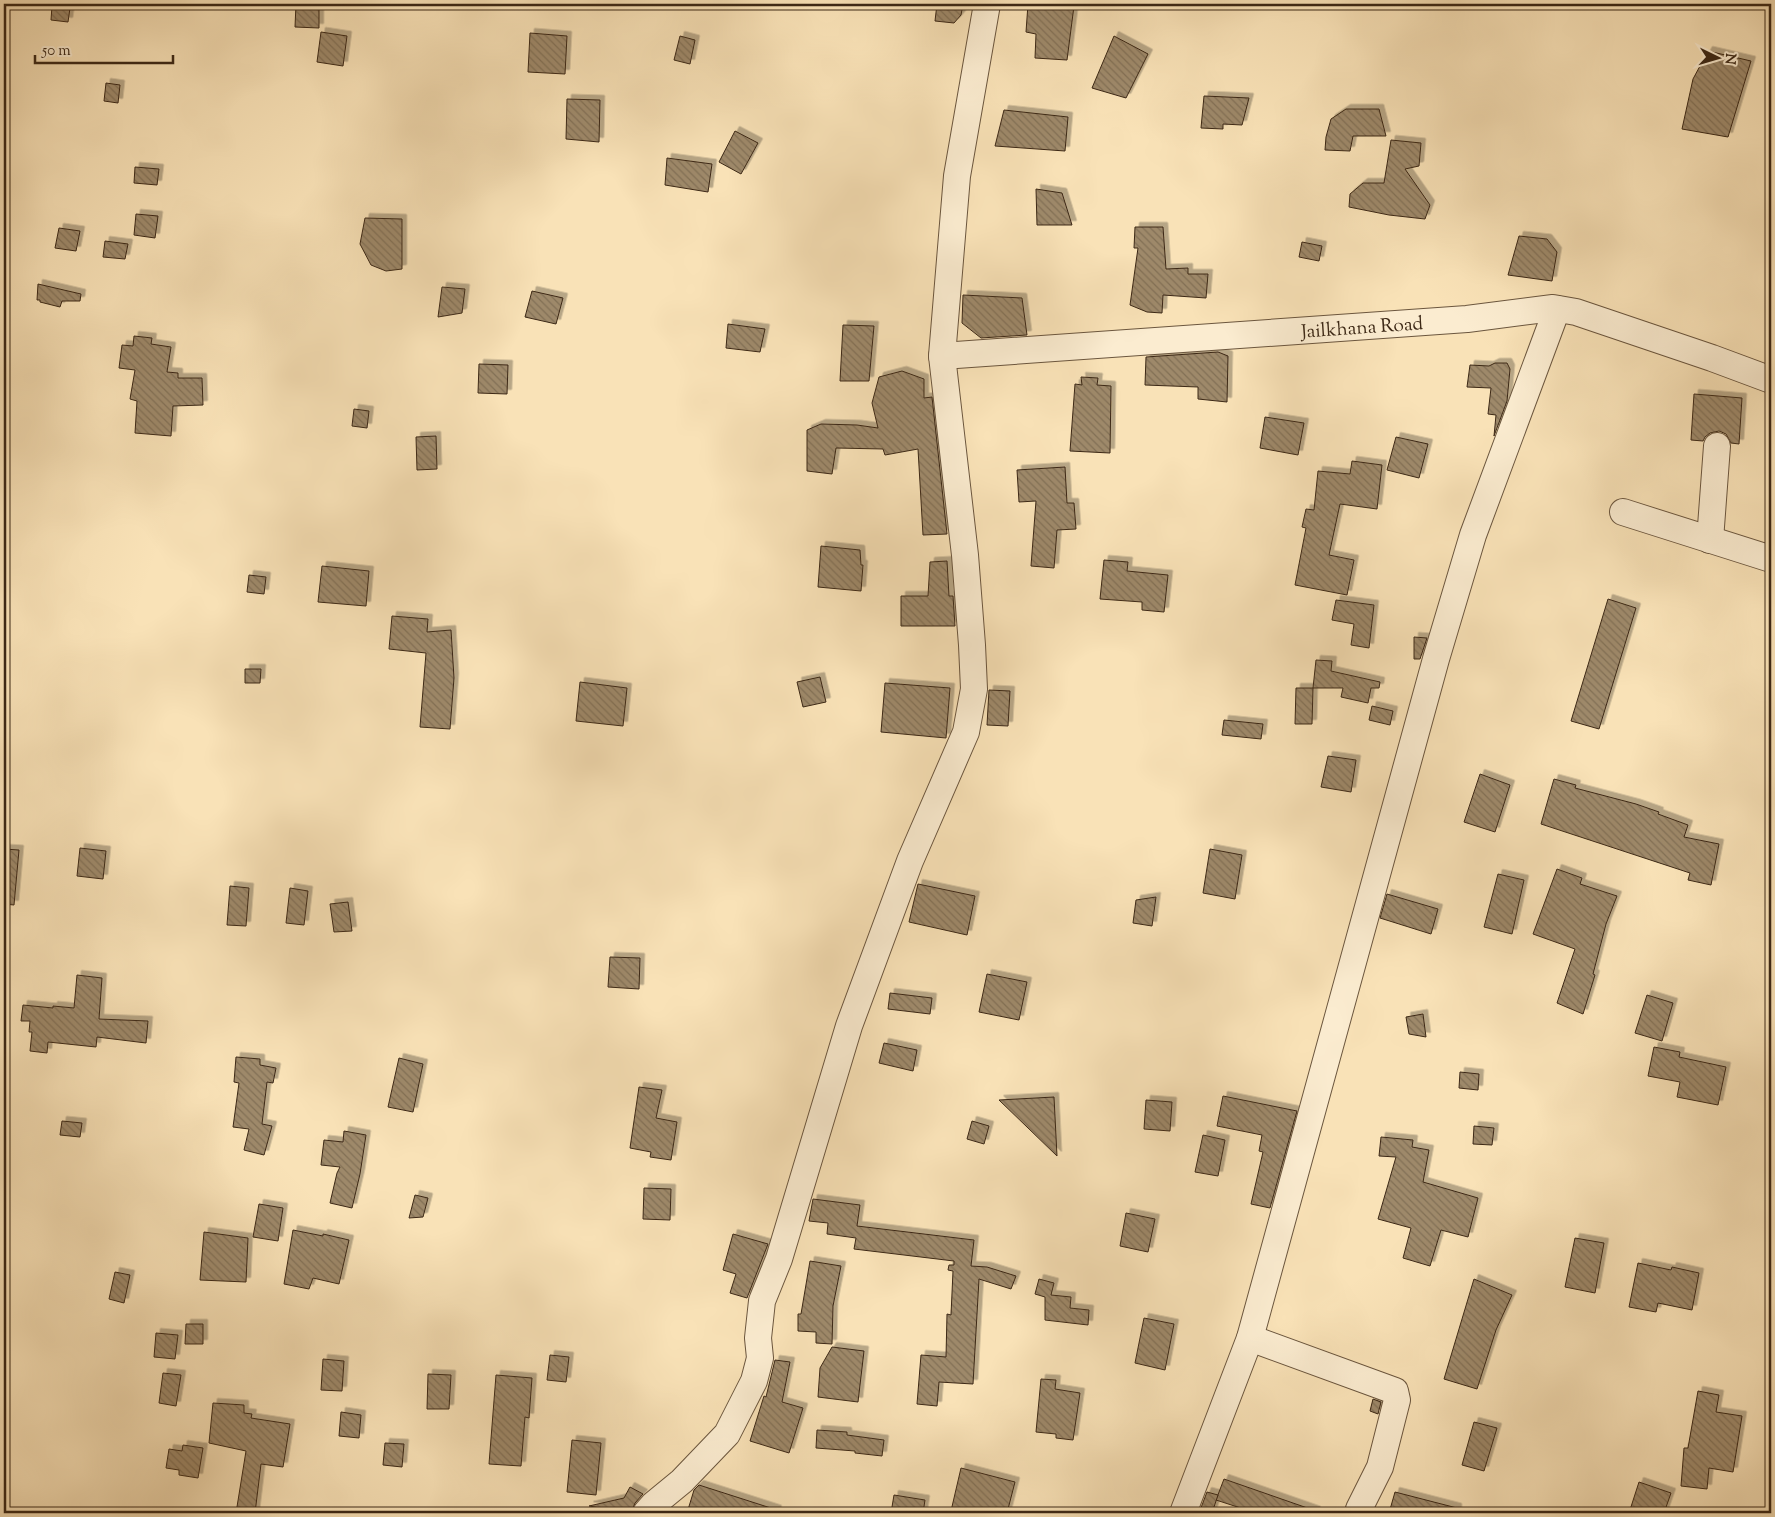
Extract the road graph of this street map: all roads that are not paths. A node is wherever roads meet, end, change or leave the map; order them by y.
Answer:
1 (987, 4) edge
2 (1557, 309) junction
3 (942, 356) junction
4 (1771, 380) edge
5 (1717, 446) dead end
6 (1623, 512) dead end
7 (1710, 540) junction
8 (1771, 559) edge
9 (1250, 1338) junction
10 (646, 1513) edge
11 (1183, 1513) edge
12 (1360, 1513) edge

1 - 3 street
2 - 3 street, Jailkhana Road
2 - 4 street, Jailkhana Road
2 - 9 street
3 - 10 street
5 - 7 street
6 - 7 street
7 - 8 street
9 - 11 street
9 - 12 street

